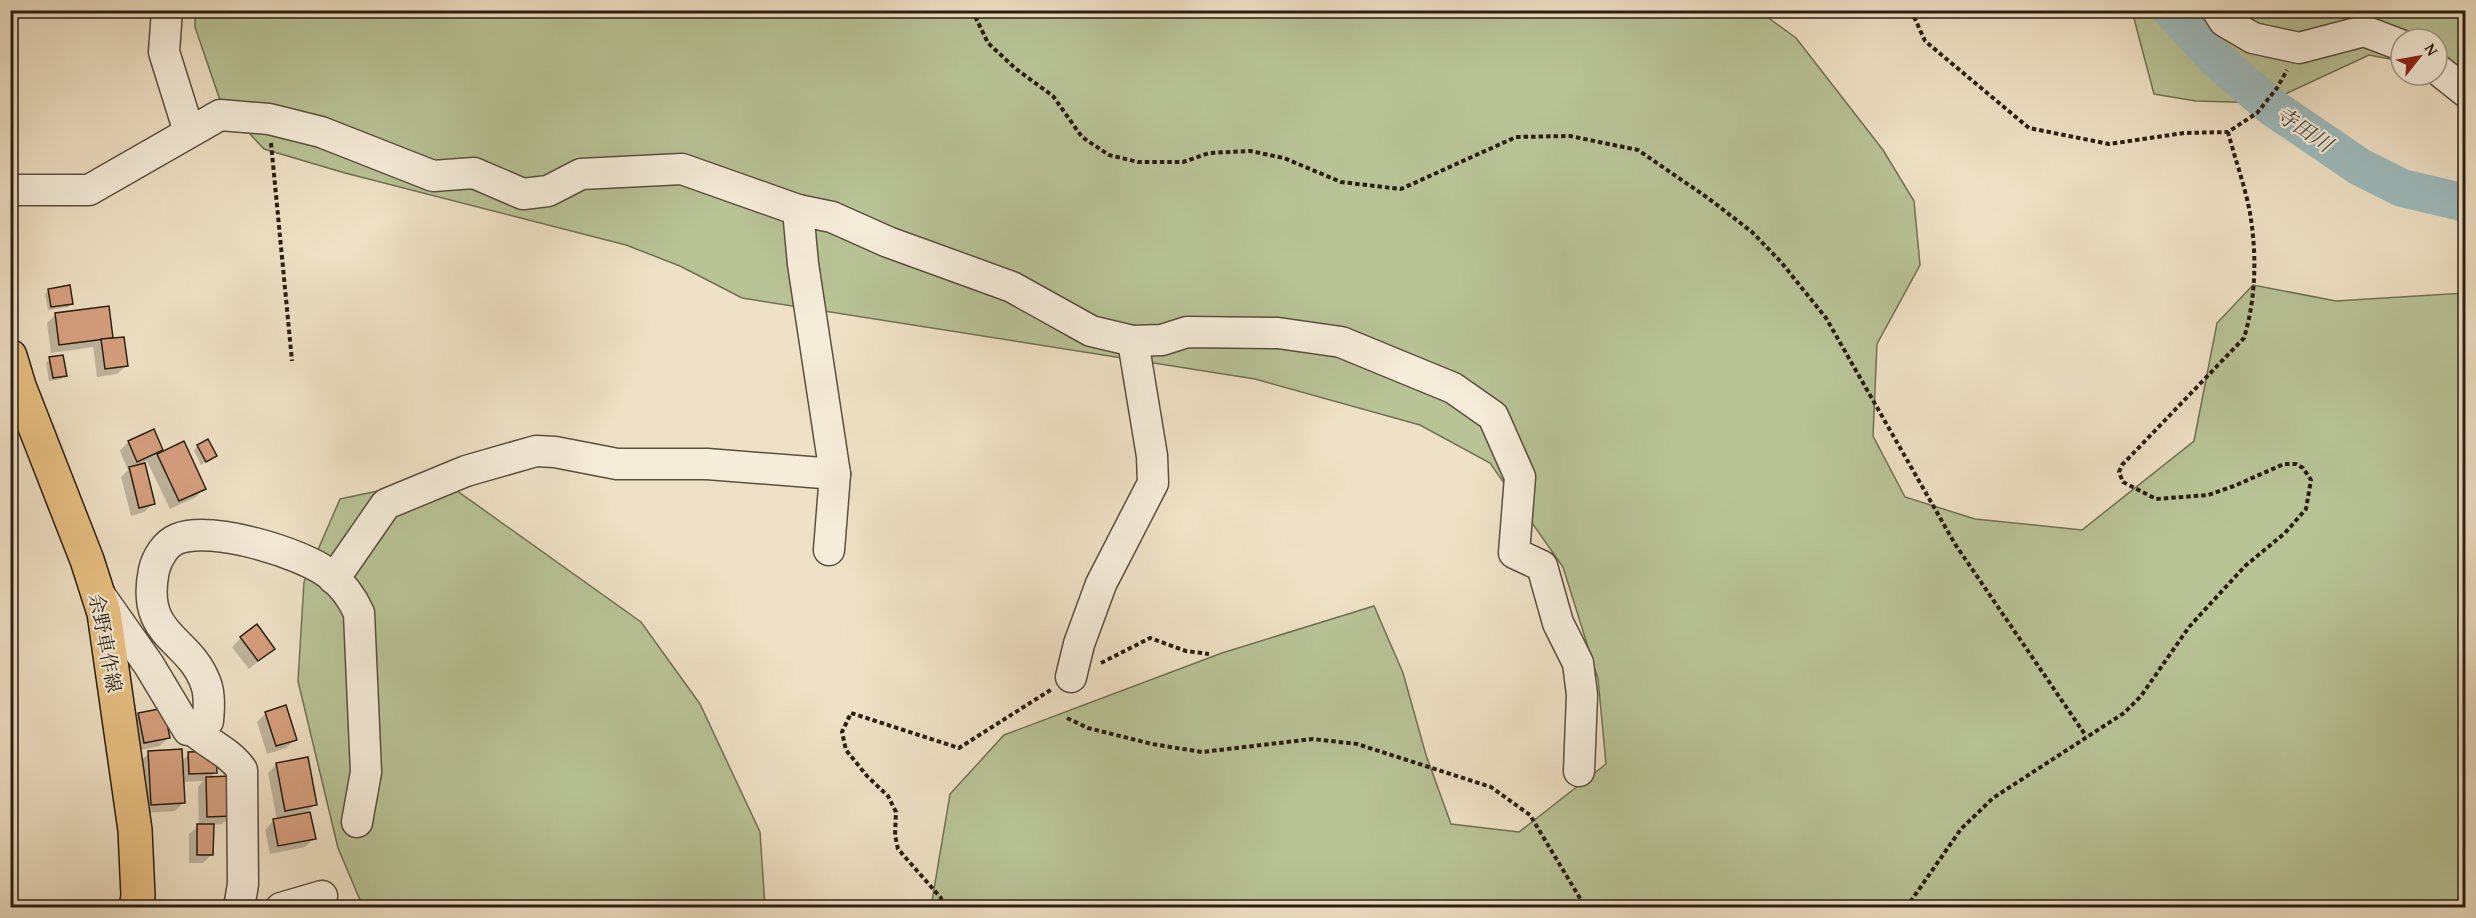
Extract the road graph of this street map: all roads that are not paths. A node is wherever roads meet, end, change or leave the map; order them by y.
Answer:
1 (167, 10) edge
2 (2217, 10) edge
3 (2389, 40) edge
4 (2449, 79) edge
5 (2466, 92) edge
6 (189, 132) junction
7 (10, 190) edge
8 (798, 210) junction
9 (1133, 341) junction
10 (10, 356) edge
11 (835, 474) junction
12 (829, 550) dead end
13 (334, 579) junction
14 (97, 592) junction
15 (1071, 677) road end
16 (193, 729) junction
17 (1579, 771) dead end
18 (357, 822) dead end
19 (322, 896) dead end
20 (136, 908) edge
21 (239, 908) edge
22 (281, 908) edge

1 - 6 street
2 - 3 street
4 - 5 street
6 - 7 street
6 - 8 street
8 - 9 street
8 - 11 street
9 - 15 street
9 - 17 street
10 - 14 main road, 余野車作線
11 - 12 street
11 - 13 street
13 - 16 street
13 - 18 street
14 - 16 street
14 - 20 main road, 余野車作線
16 - 21 street
19 - 22 street

